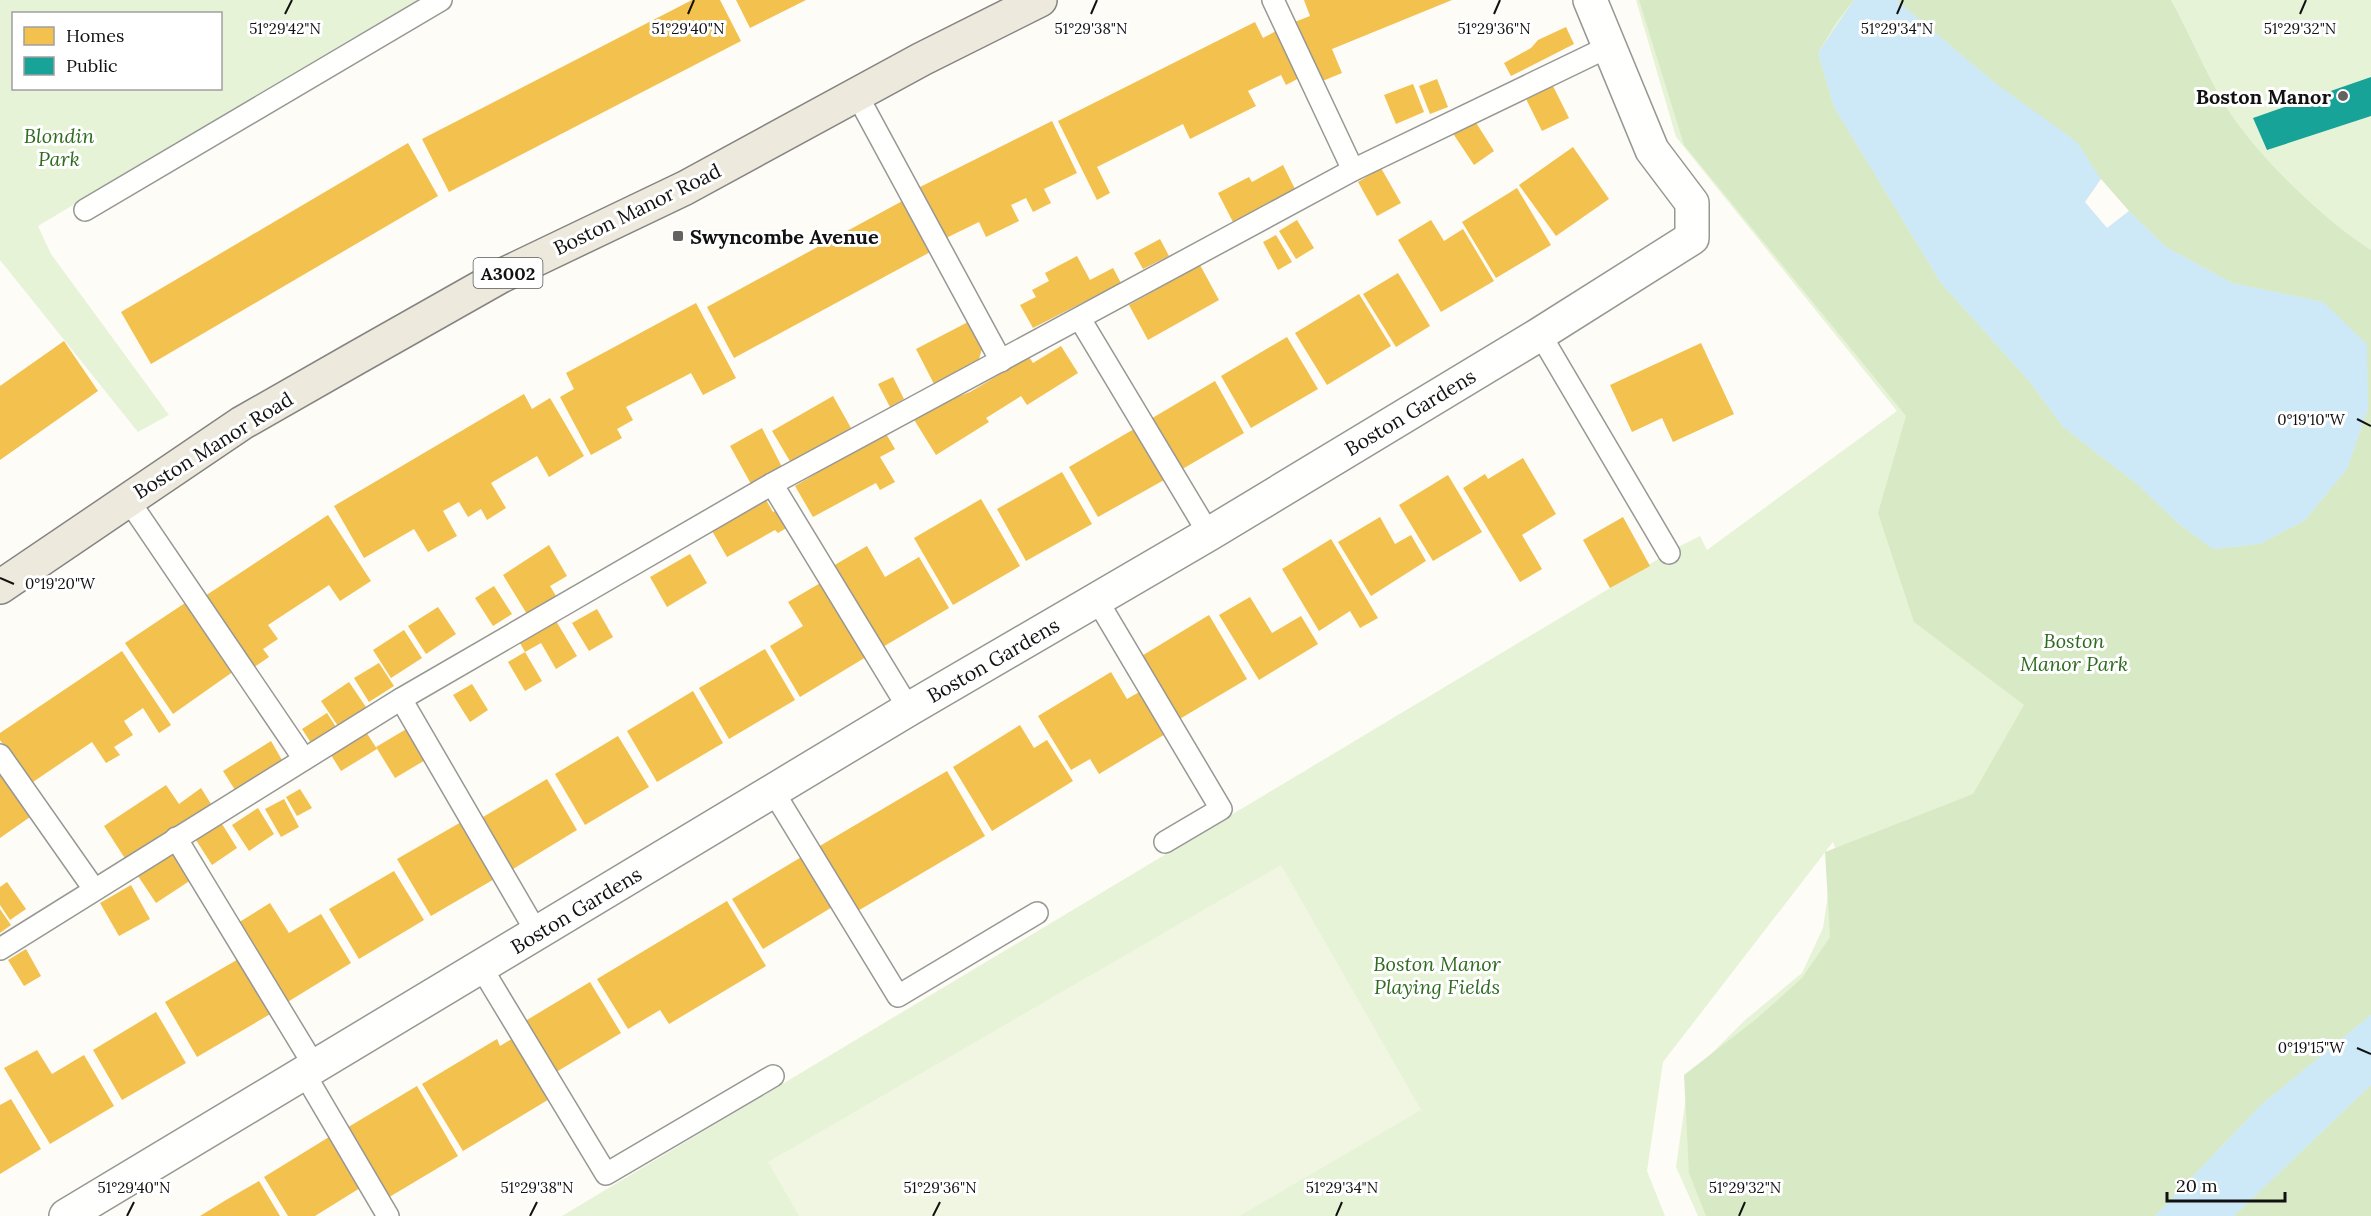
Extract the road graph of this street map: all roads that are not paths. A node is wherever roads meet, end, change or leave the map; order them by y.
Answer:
1 (441, 0) edge
2 (1040, 0) edge
3 (1273, 0) edge
4 (1590, 0) edge
5 (1608, 47) junction
6 (857, 95) junction
7 (1353, 170) junction
8 (85, 210) dead end
9 (1080, 319) junction
10 (1540, 334) junction
11 (1001, 361) junction
12 (772, 484) junction
13 (127, 498) junction
14 (1209, 534) junction
15 (1669, 554) dead end
16 (0, 587) edge
17 (1097, 600) junction
18 (401, 699) junction
19 (909, 709) junction
20 (0, 755) edge
21 (304, 759) junction
22 (773, 791) junction
23 (176, 838) junction
24 (1165, 842) dead end
25 (94, 889) junction
26 (1037, 913) dead end
27 (537, 933) junction
28 (0, 949) edge
29 (481, 967) junction
30 (310, 1070) junction
31 (773, 1076) dead end
32 (66, 1216) edge
33 (388, 1216) edge

1 - 8 lane
2 - 6 main road, Boston Manor Road / A3002
3 - 7 lane
4 - 5 street, Boston Gardens
5 - 7 lane
5 - 10 street, Boston Gardens
6 - 11 lane
6 - 13 main road, Boston Manor Road / A3002
7 - 9 lane
9 - 11 lane
9 - 14 lane
10 - 14 street, Boston Gardens
10 - 15 lane
11 - 12 lane
12 - 18 lane
12 - 19 lane
13 - 16 main road, Boston Manor Road / A3002
13 - 21 lane
14 - 17 street, Boston Gardens
17 - 19 street, Boston Gardens
17 - 24 lane
18 - 21 lane
18 - 27 lane
19 - 22 street, Boston Gardens
20 - 25 lane
21 - 23 lane
22 - 26 lane
22 - 27 street, Boston Gardens
23 - 25 lane
23 - 30 lane
25 - 28 lane
27 - 29 street, Boston Gardens
29 - 30 street, Boston Gardens
29 - 31 lane
30 - 32 street, Boston Gardens
30 - 33 lane

